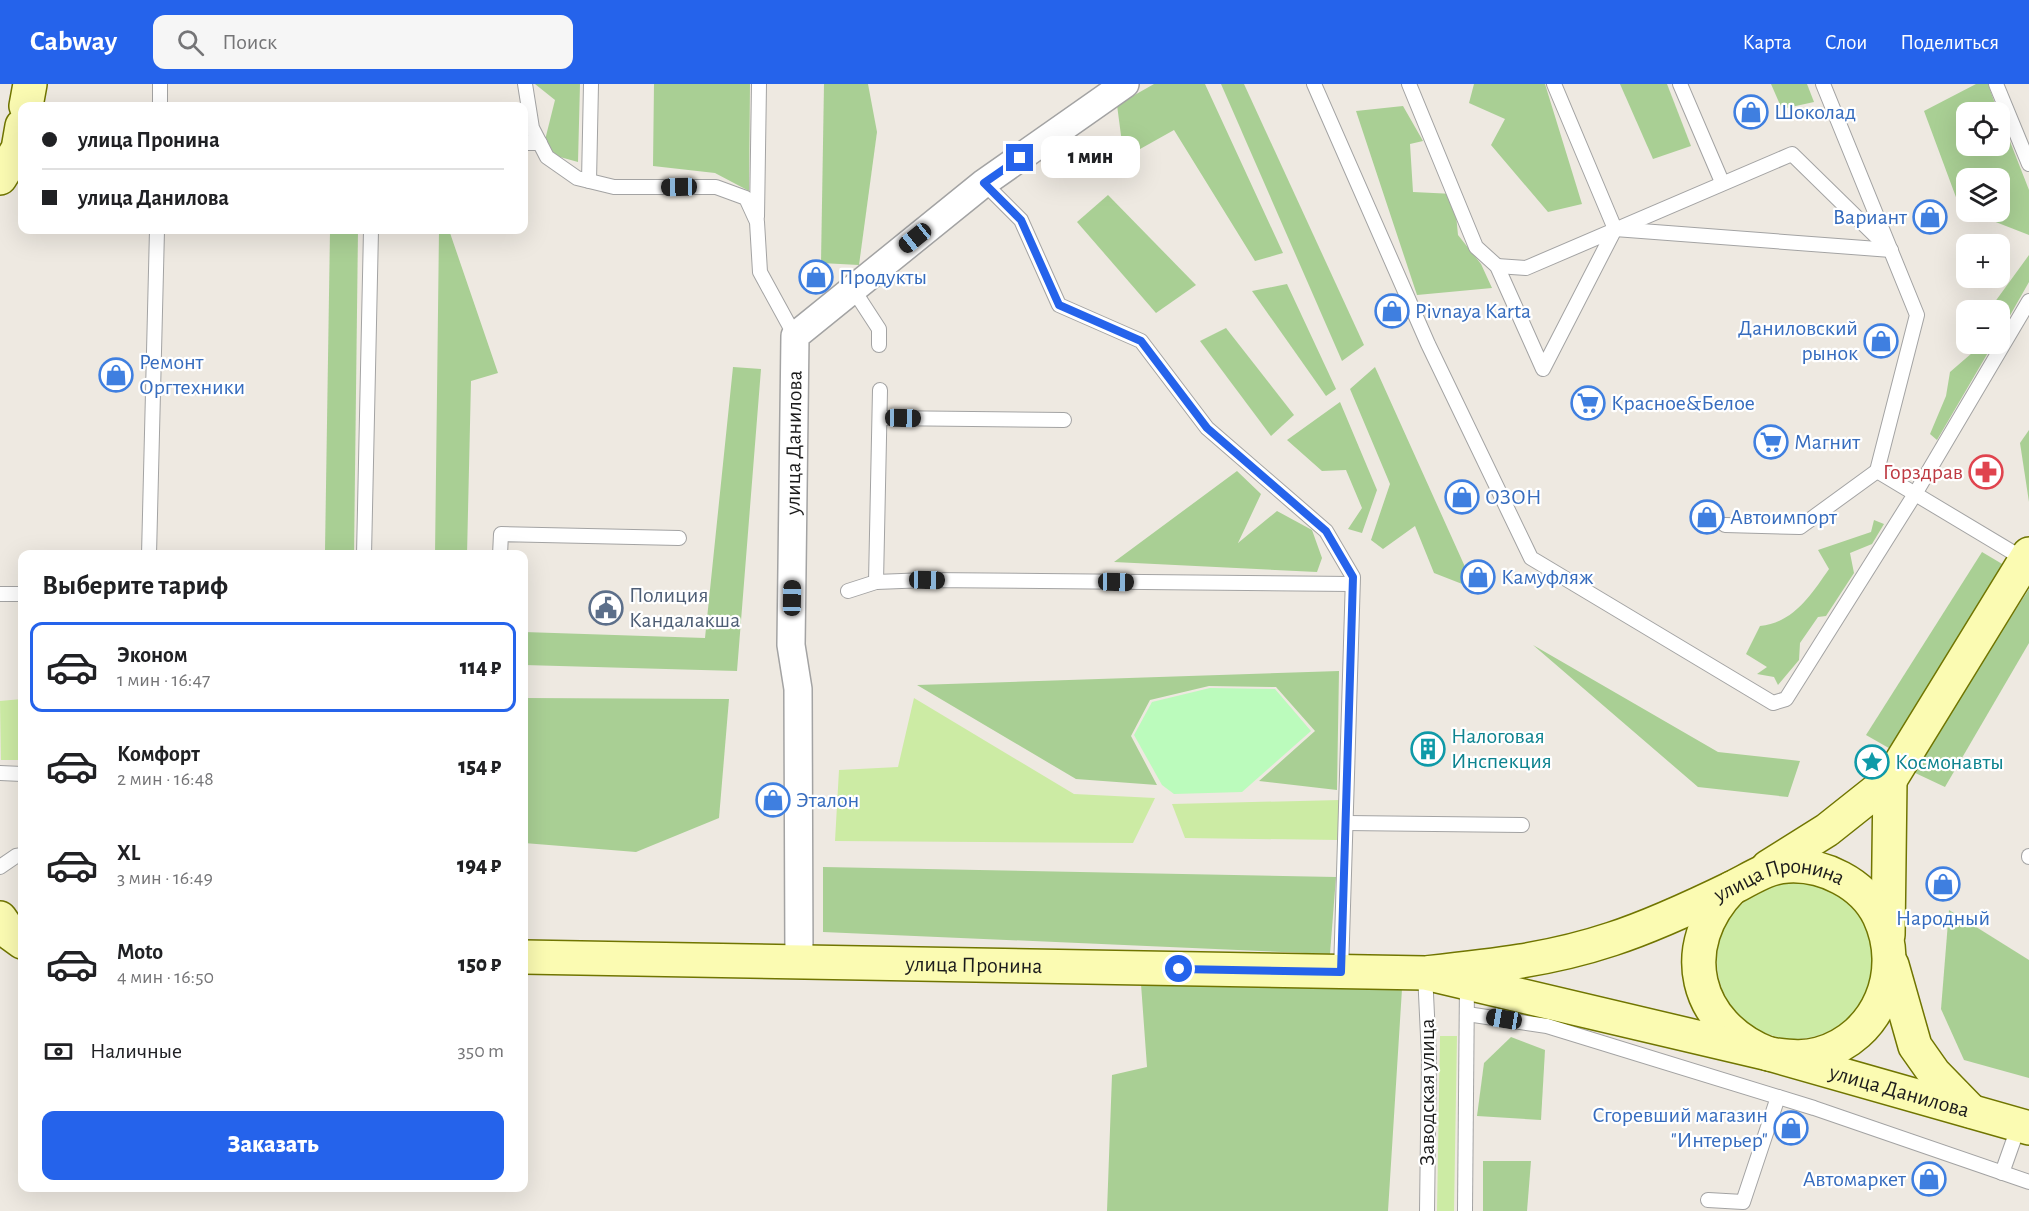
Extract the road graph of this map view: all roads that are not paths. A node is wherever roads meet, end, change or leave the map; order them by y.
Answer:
1 (30, 84) edge
2 (160, 84) edge
3 (525, 84) edge
4 (591, 84) edge
5 (759, 84) edge
6 (1125, 84) edge
7 (1314, 84) edge
8 (1409, 84) edge
9 (1554, 84) edge
10 (1680, 84) edge
11 (1823, 84) edge
12 (1996, 84) edge
13 (27, 102) edge
14 (160, 102) edge
15 (528, 102) edge
16 (528, 103) edge
17 (528, 143) edge
18 (540, 143) junction
19 (18, 149) edge
20 (2029, 164) edge
21 (0, 178) edge
22 (589, 181) junction
23 (1722, 182) junction
24 (984, 183) junction
25 (757, 222) junction
26 (1615, 229) junction
27 (157, 234) edge
28 (370, 234) edge
29 (1891, 250) junction
30 (1497, 266) junction
31 (853, 289) junction
32 (2029, 301) edge
33 (795, 336) junction
34 (879, 345) dead end
35 (880, 390) dead end
36 (880, 418) junction
37 (1064, 420) dead end
38 (1877, 471) junction
39 (1915, 494) junction
40 (1725, 525) dead end
41 (679, 538) dead end
42 (149, 550) edge
43 (364, 550) edge
44 (500, 550) edge
45 (2028, 558) edge
46 (876, 582) junction
47 (1352, 584) junction
48 (848, 591) dead end
49 (0, 594) edge
50 (18, 594) edge
51 (0, 772) edge
52 (18, 774) edge
53 (1890, 780) junction
54 (1346, 823) junction
55 (1522, 825) dead end
56 (18, 856) edge
57 (0, 867) edge
58 (1747, 879) junction
59 (0, 918) edge
60 (18, 939) edge
61 (0, 946) edge
62 (18, 947) edge
63 (1889, 948) junction
64 (528, 957) edge
65 (799, 962) junction
66 (1341, 972) junction
67 (1425, 974) junction
68 (1467, 999) junction
69 (1769, 1054) junction
70 (1778, 1097) junction
71 (1972, 1113) junction
72 (2024, 1127) edge
73 (2002, 1173) junction
74 (2029, 1182) edge
75 (1708, 1200) dead end
76 (1427, 1211) edge
77 (1465, 1211) edge

1 - 13 main road
2 - 14 lane
3 - 15 lane
4 - 22 lane
5 - 25 lane
6 - 24 street, улица Данилова
7 - 39 lane
8 - 30 lane
9 - 26 lane
10 - 23 lane
11 - 29 lane
12 - 20 lane
16 - 18 lane
17 - 18 lane
18 - 22 lane
19 - 21 main road
22 - 25 lane
23 - 26 lane
23 - 29 lane
24 - 31 street, улица Данилова
24 - 47 lane
25 - 33 lane
26 - 29 lane
26 - 30 lane
26 - 30 lane
27 - 42 lane
28 - 43 lane
29 - 38 lane
31 - 33 street, улица Данилова
31 - 34 lane
32 - 39 lane
33 - 65 street, улица Данилова
35 - 36 lane
36 - 37 lane
36 - 46 lane
38 - 39 lane
38 - 40 lane
39 - 45 lane
41 - 44 lane
45 - 53 main road
46 - 47 lane
46 - 48 lane
47 - 54 lane
49 - 50 lane
51 - 52 lane
53 - 58 main road
53 - 63 main road
54 - 55 lane
54 - 66 lane
56 - 57 lane
58 - 63 main road, улица Пронина
58 - 67 main road, улица Пронина
58 - 69 main road
59 - 60 main road
61 - 62 main road
63 - 69 main road, улица Пронина
63 - 71 main road
64 - 65 main road, улица Пронина
65 - 66 main road, улица Пронина
66 - 67 main road, улица Пронина
67 - 68 main road, улица Пронина
67 - 76 lane, Заводская улица
68 - 69 main road, улица Пронина
68 - 70 lane
68 - 77 lane
69 - 71 main road, улица Данилова
70 - 73 lane
70 - 75 lane
71 - 72 main road, улица Данилова
72 - 73 lane
73 - 74 lane

